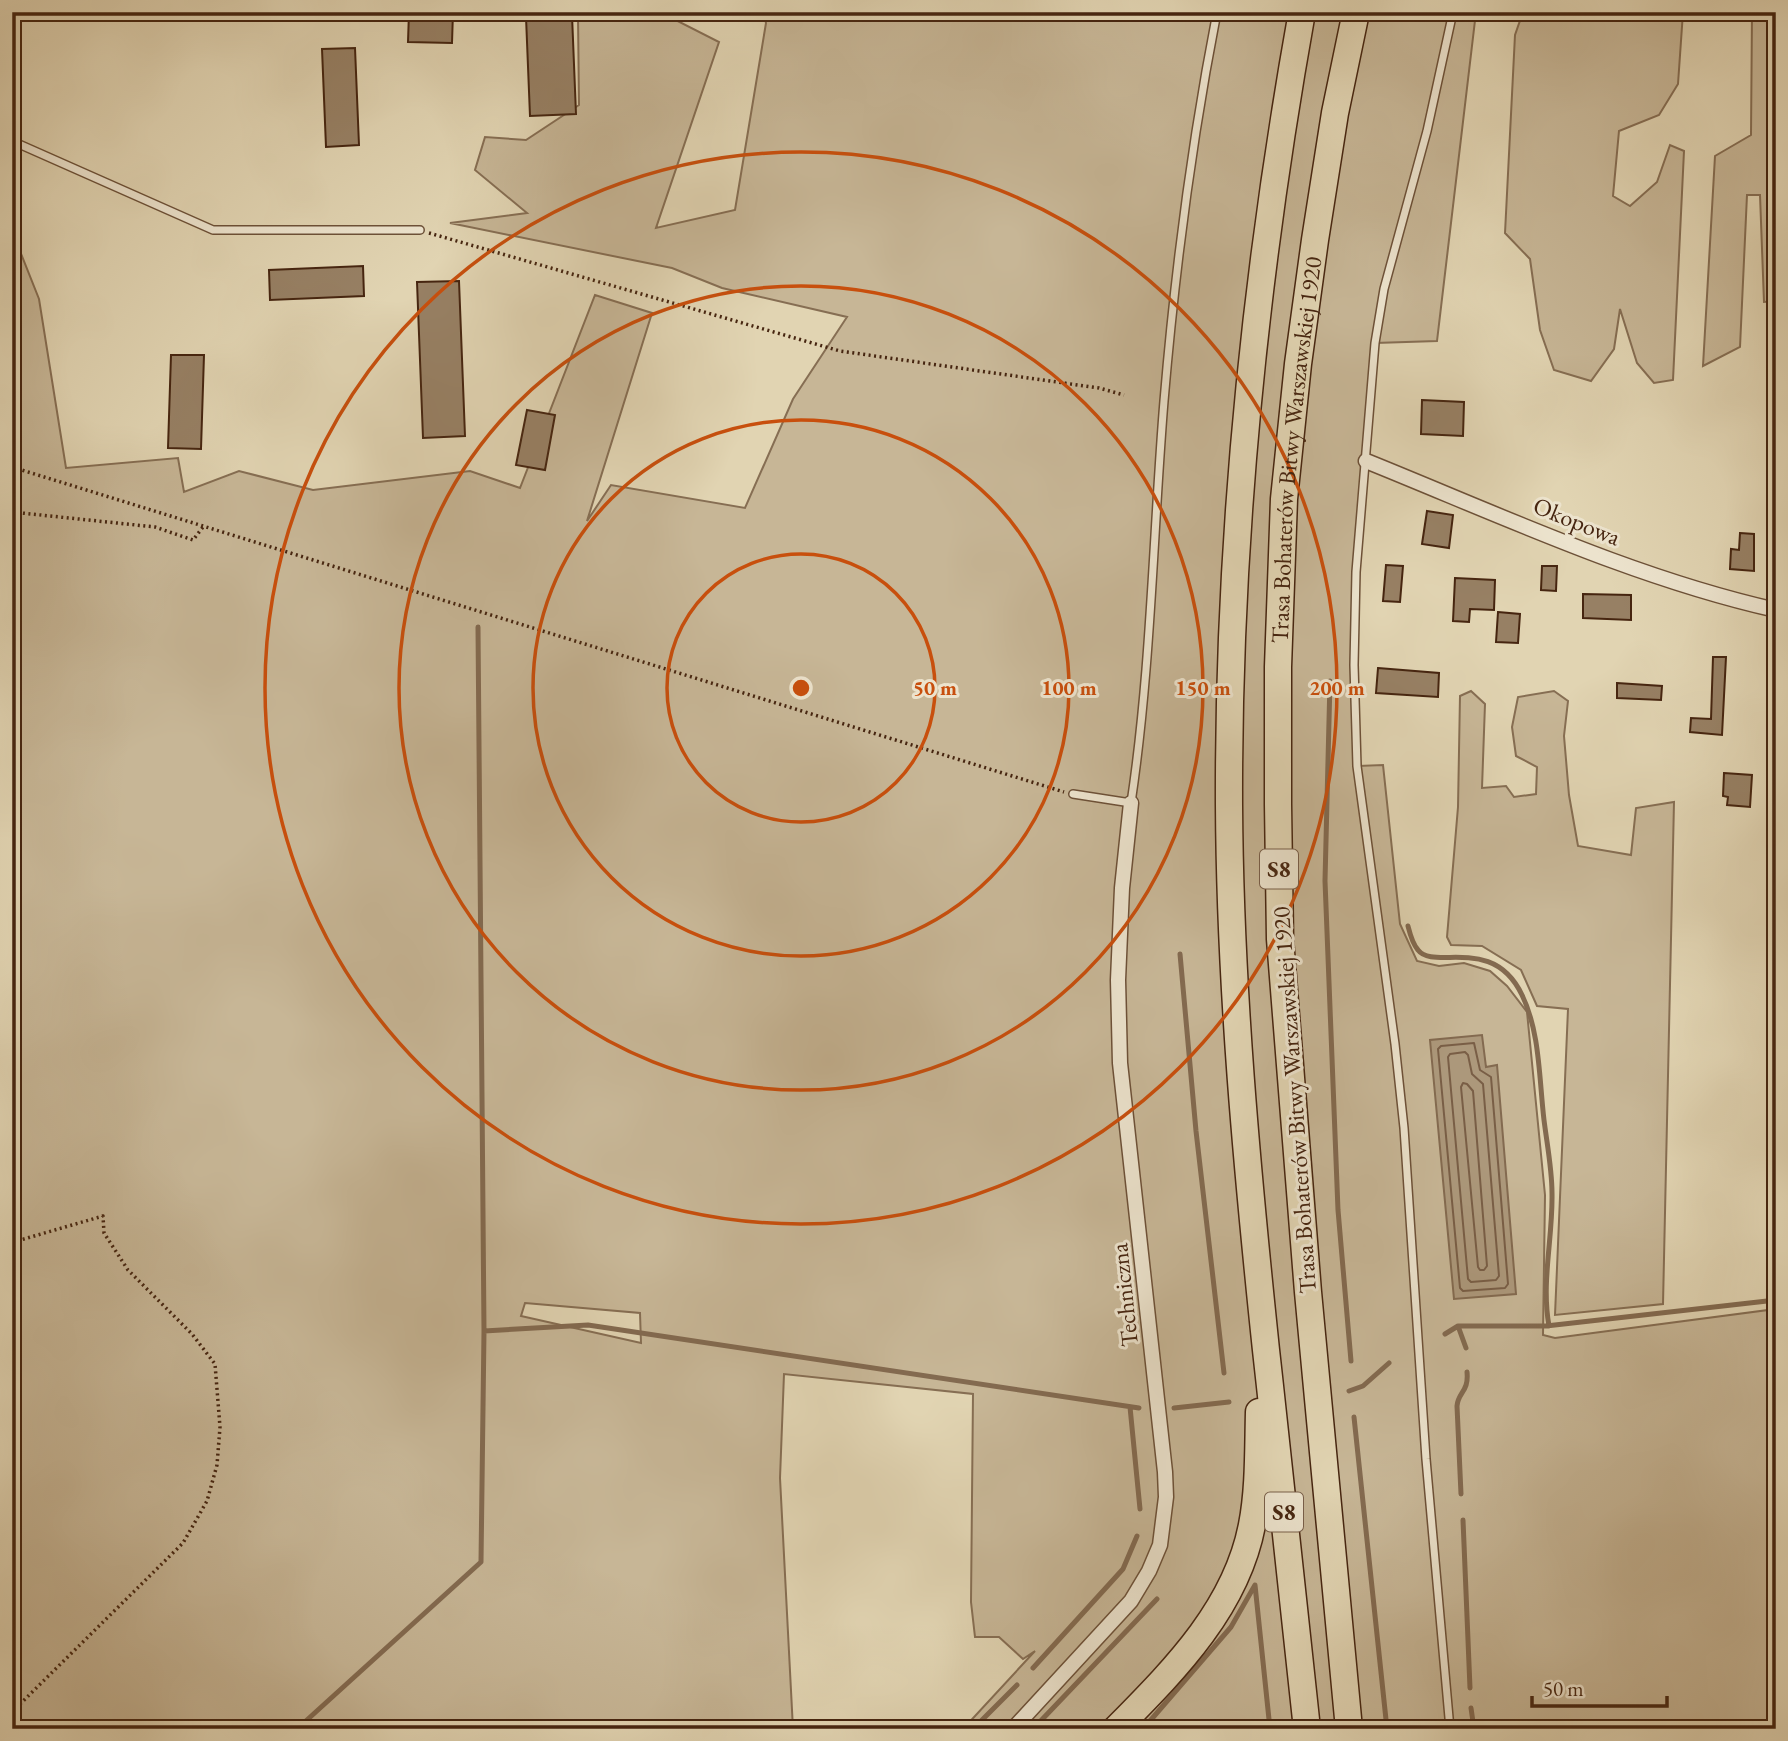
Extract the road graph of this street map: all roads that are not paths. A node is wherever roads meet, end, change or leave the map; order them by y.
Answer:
1 (1217, 12) edge
2 (1302, 12) edge
3 (1356, 12) edge
4 (1453, 12) edge
5 (12, 141) edge
6 (420, 230) road end
7 (1366, 461) junction
8 (1776, 610) edge
9 (1073, 794) road end
10 (1131, 803) junction
11 (1261, 1295) junction
12 (1013, 1729) edge
13 (1116, 1729) edge
14 (1307, 1729) edge
15 (1349, 1729) edge
16 (1450, 1729) edge

1 - 10 lane
2 - 11 highway, Trasa Bohaterów Bitwy Warszawskiej 1920 / S8
3 - 15 highway, Trasa Bohaterów Bitwy Warszawskiej 1920 / S8
4 - 7 lane
5 - 6 lane
7 - 8 street, Okopowa
7 - 16 lane
9 - 10 lane
10 - 12 street, Techniczna
11 - 13 highway
11 - 14 highway, Trasa Bohaterów Bitwy Warszawskiej 1920 / S8

